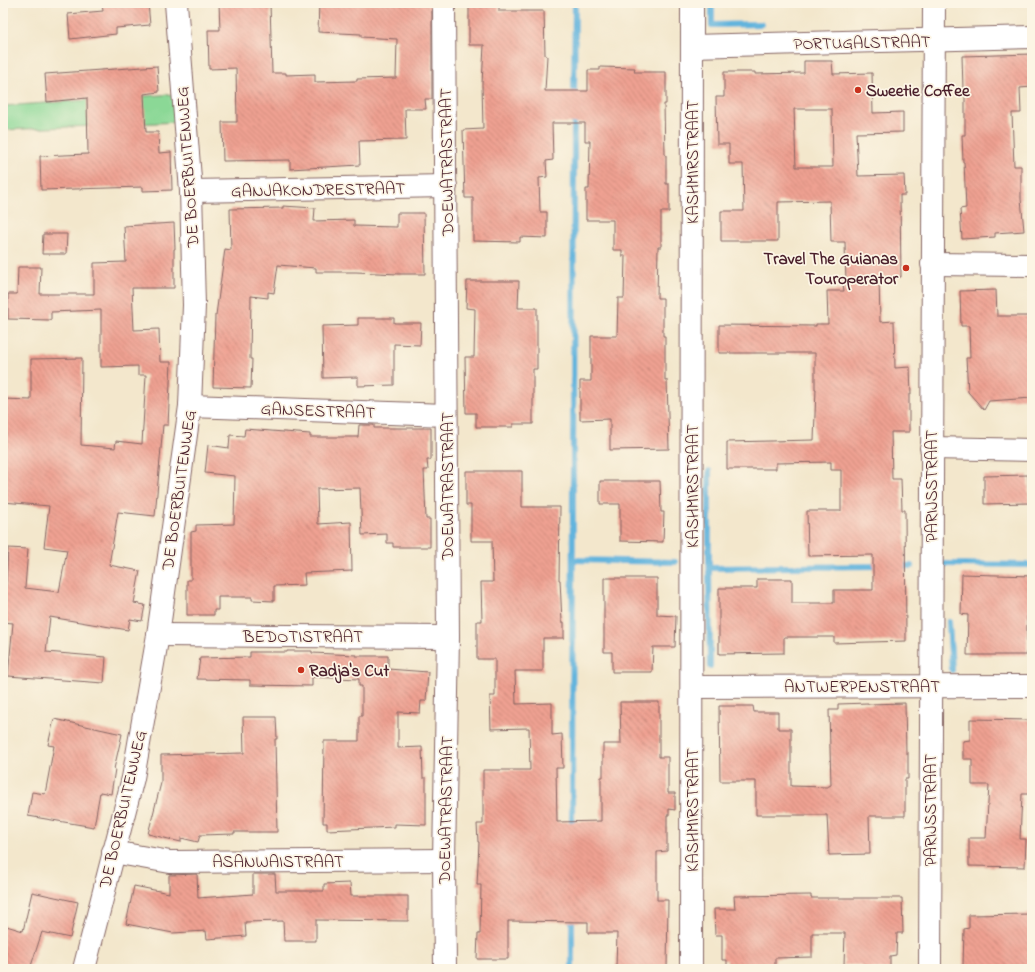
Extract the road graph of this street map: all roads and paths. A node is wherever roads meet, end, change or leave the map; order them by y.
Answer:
1 (176, 3) edge
2 (444, 3) edge
3 (692, 3) edge
4 (934, 3) edge
5 (1032, 37) edge
6 (934, 40) junction
7 (692, 46) junction
8 (446, 186) junction
9 (191, 191) junction
10 (932, 264) junction
11 (1032, 265) edge
12 (190, 406) junction
13 (446, 415) junction
14 (931, 448) junction
15 (1032, 450) edge
16 (158, 635) junction
17 (448, 637) junction
18 (931, 686) junction
19 (1032, 686) edge
20 (692, 687) junction
21 (113, 852) junction
22 (444, 860) junction
23 (84, 969) edge
24 (445, 969) edge
25 (691, 969) edge
26 (930, 969) edge

1 - 9 street, DE BOERBUITENWEG
2 - 8 street, DOEWATRASTRAAT
3 - 7 street, KASHMIRSTRAAT
4 - 6 street, PARIJSSTRAAT
5 - 6 street, PORTUGALSTRAAT
6 - 7 street, PORTUGALSTRAAT
6 - 10 street, PARIJSSTRAAT
7 - 20 street, KASHMIRSTRAAT
8 - 9 street, GANJAKONDRESTRAAT
8 - 13 street, DOEWATRASTRAAT
9 - 12 street, DE BOERBUITENWEG
10 - 11 street
10 - 14 street, PARIJSSTRAAT
12 - 13 street, GANSESTRAAT
12 - 16 street, DE BOERBUITENWEG
13 - 17 street, DOEWATRASTRAAT
14 - 15 street
14 - 18 street, PARIJSSTRAAT
16 - 17 street, BEDOTISTRAAT
16 - 21 street, DE BOERBUITENWEG
17 - 22 street, DOEWATRASTRAAT
18 - 19 street, ANTWERPENSTRAAT
18 - 20 street, ANTWERPENSTRAAT
18 - 26 street, PARIJSSTRAAT
20 - 25 street, KASHMIRSTRAAT
21 - 22 street, ASANWAISTRAAT
21 - 23 street, DE BOERBUITENWEG
22 - 24 street, DOEWATRASTRAAT

